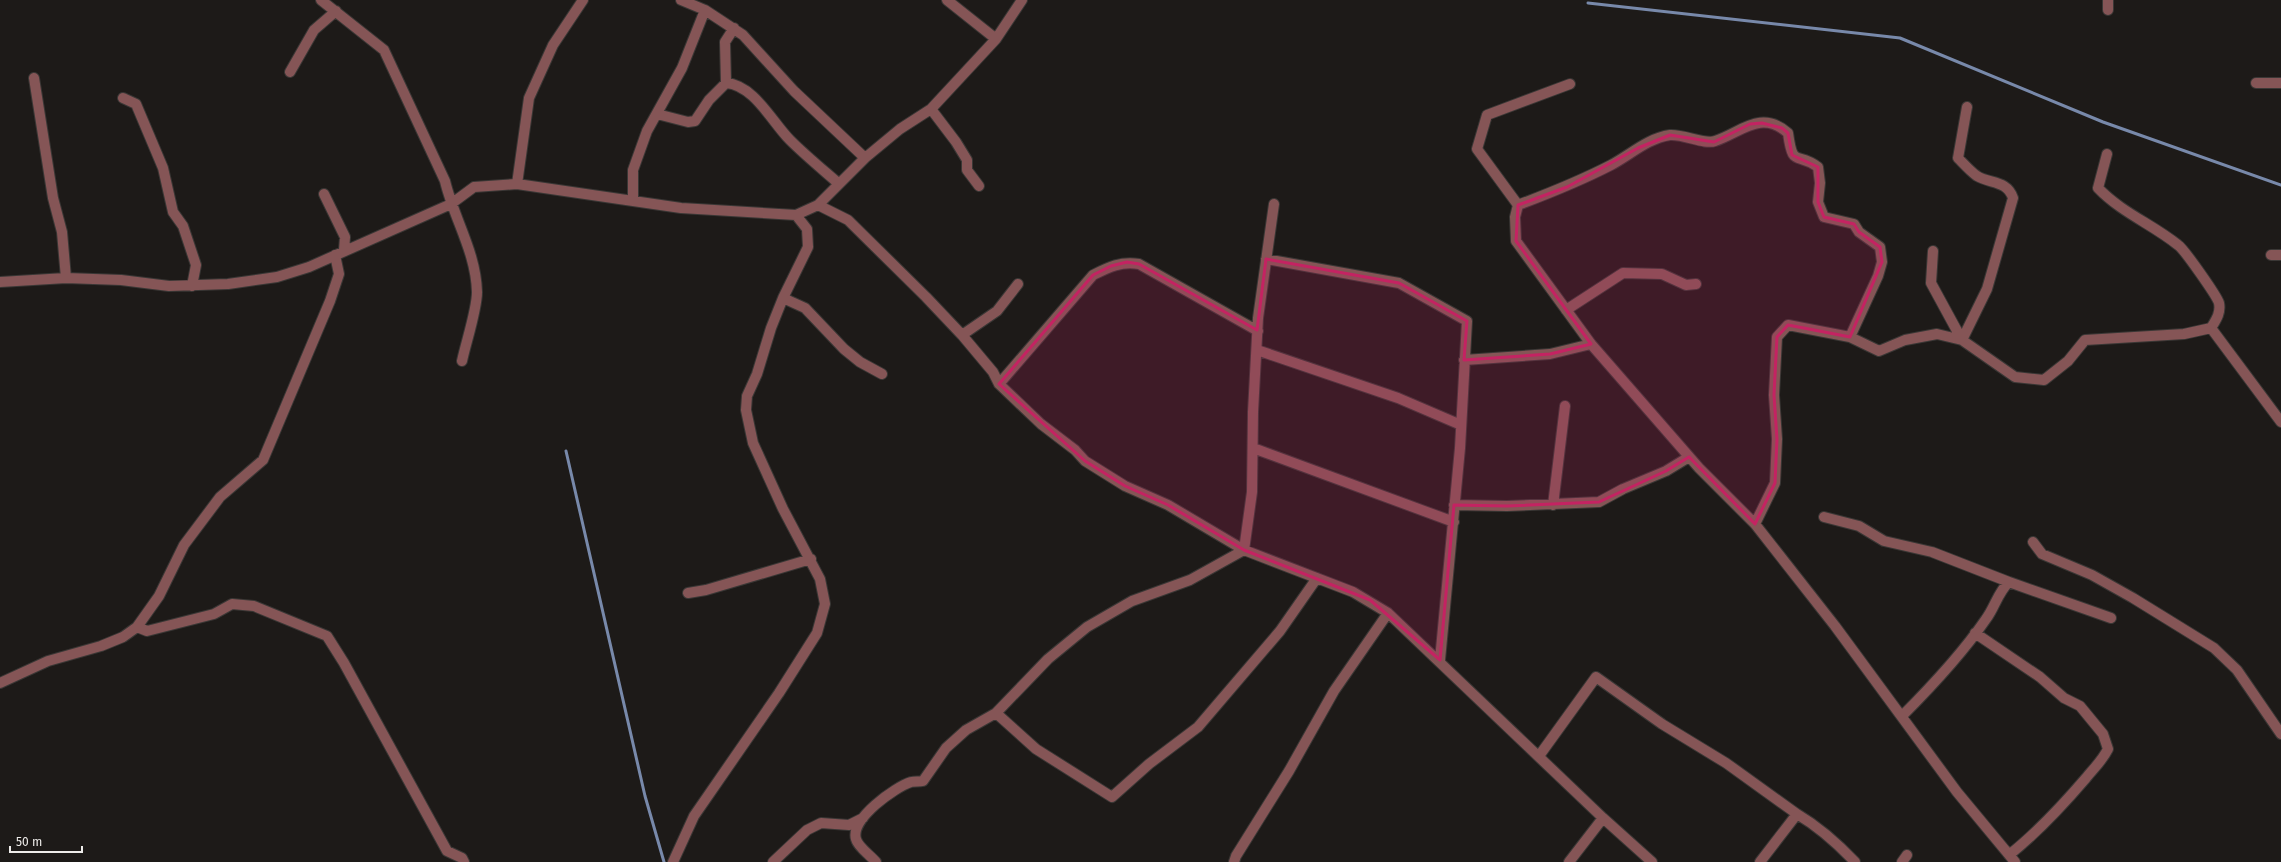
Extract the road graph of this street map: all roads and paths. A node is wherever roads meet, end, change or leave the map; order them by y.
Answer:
1 (321, 0) edge
2 (583, 0) edge
3 (681, 0) edge
4 (947, 0) edge
5 (1022, 0) edge
6 (705, 10) junction
7 (336, 11) junction
8 (734, 28) junction
9 (996, 40) junction
10 (290, 72) dead end
11 (34, 78) dead end
12 (726, 83) junction
13 (2256, 83) dead end
14 (2281, 83) edge
15 (1570, 84) dead end
16 (123, 98) dead end
17 (1967, 107) dead end
18 (931, 109) junction
19 (656, 114) junction
20 (2107, 154) dead end
21 (865, 158) junction
22 (838, 183) junction
23 (517, 184) junction
24 (979, 186) dead end
25 (324, 194) dead end
26 (633, 201) junction
27 (451, 204) junction
28 (1274, 204) dead end
29 (818, 205) junction
30 (1518, 205) junction
31 (796, 215) junction
32 (1933, 251) dead end
33 (340, 252) junction
34 (1266, 259) junction
35 (66, 278) junction
36 (0, 282) edge
37 (1018, 284) dead end
38 (1696, 284) dead end
39 (192, 286) junction
40 (783, 298) junction
41 (1566, 310) junction
42 (2211, 328) junction
43 (1258, 331) junction
44 (962, 335) junction
45 (1850, 337) junction
46 (1962, 340) junction
47 (1591, 344) junction
48 (1257, 350) junction
49 (1464, 360) junction
50 (462, 361) dead end
51 (882, 374) dead end
52 (999, 384) junction
53 (1565, 406) dead end
54 (2281, 422) edge
55 (1462, 425) junction
56 (1253, 448) junction
57 (1689, 457) junction
58 (1454, 505) junction
59 (1553, 505) junction
60 (1824, 517) dead end
61 (1454, 522) junction
62 (1755, 524) junction
63 (2033, 542) dead end
64 (1244, 550) junction
65 (811, 559) junction
66 (1317, 578) junction
67 (2008, 582) junction
68 (688, 593) dead end
69 (1388, 612) junction
70 (2110, 618) dead end
71 (137, 627) junction
72 (1975, 633) junction
73 (1440, 660) junction
74 (0, 684) edge
75 (996, 712) junction
76 (1902, 716) junction
77 (2281, 734) edge
78 (1539, 756) junction
79 (1797, 814) junction
80 (864, 817) junction
81 (1603, 818) junction
82 (2012, 858) edge
83 (464, 862) edge
84 (673, 862) edge
85 (773, 862) edge
86 (876, 862) edge
87 (1234, 862) edge
88 (1569, 862) edge
89 (1652, 862) edge
90 (1760, 862) edge
91 (1855, 862) edge

1 - 7 street
2 - 23 street
3 - 6 street
4 - 9 street
5 - 9 street
6 - 8 street
6 - 19 street
7 - 10 street
7 - 27 street
8 - 12 street
8 - 21 street
9 - 18 street
11 - 35 street
12 - 19 street
12 - 22 street
13 - 14 street
15 - 30 street
16 - 39 street
17 - 46 street
18 - 21 street
18 - 24 street
19 - 26 street
20 - 42 street
21 - 22 street
22 - 29 street
23 - 26 street
23 - 27 street
25 - 33 street
26 - 31 street
27 - 33 street
27 - 50 street
28 - 34 street
29 - 31 street
29 - 44 street
30 - 41 street
30 - 45 street
31 - 40 street
32 - 46 street
33 - 39 street
33 - 71 street
34 - 43 street
34 - 49 street
35 - 36 street
35 - 39 street
37 - 44 street
38 - 41 street
40 - 51 street
40 - 65 street
41 - 47 street
42 - 46 street
42 - 54 street
43 - 48 street
43 - 52 street
44 - 52 street
45 - 46 street
45 - 62 street
47 - 49 street
47 - 57 street
48 - 55 street
48 - 56 street
49 - 55 street
52 - 64 street
53 - 59 street
55 - 58 street
56 - 61 street
56 - 64 street
57 - 59 street
57 - 62 street
58 - 59 street
58 - 61 street
60 - 67 street
61 - 73 street
62 - 76 street
63 - 77 street
64 - 66 street
64 - 75 street
65 - 68 street
65 - 84 street
66 - 69 street
66 - 75 street
67 - 70 street
67 - 72 street
69 - 73 street
69 - 87 street
71 - 74 street
71 - 83 street
72 - 76 street
72 - 82 street
73 - 78 street
75 - 80 street
76 - 82 street
78 - 79 street
78 - 81 street
79 - 90 street
79 - 91 street
80 - 85 street
80 - 86 street
81 - 88 street
81 - 89 street

